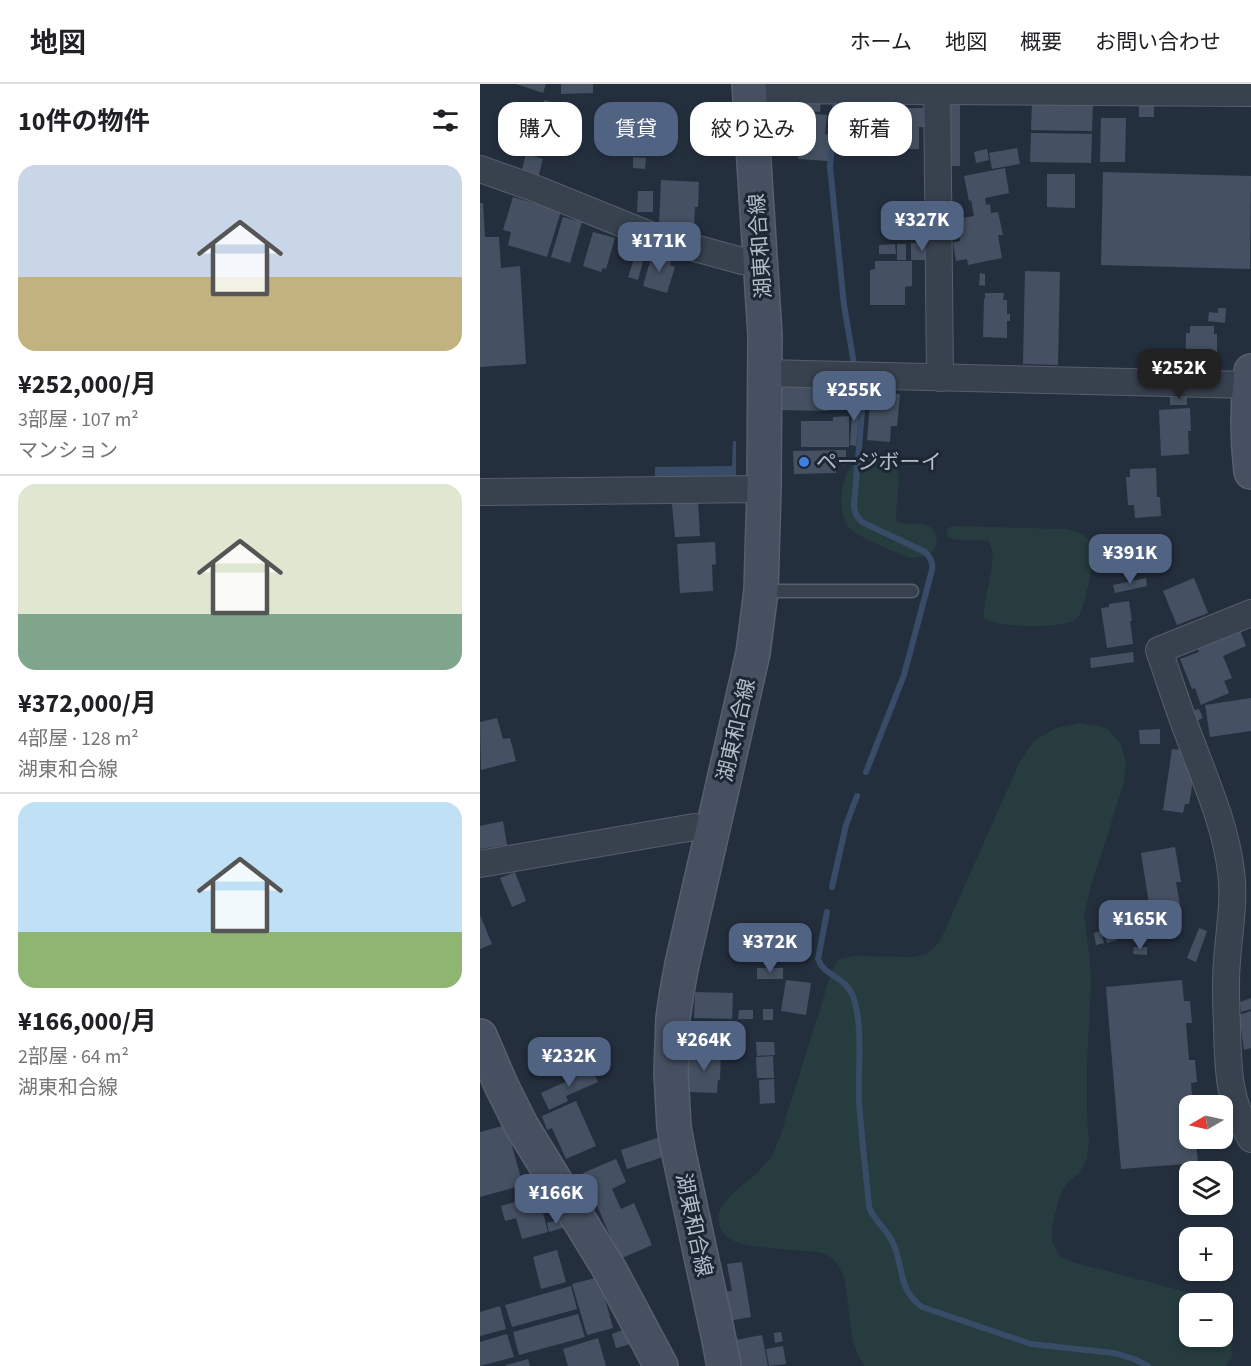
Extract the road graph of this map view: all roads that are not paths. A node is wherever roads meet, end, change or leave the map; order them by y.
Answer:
1 (750, 87) edge
2 (938, 87) edge
3 (1251, 93) edge
4 (480, 169) edge
5 (761, 259) junction
6 (765, 373) junction
7 (940, 378) junction
8 (1250, 378) edge
9 (1251, 472) edge
10 (764, 489) junction
11 (480, 492) edge
12 (761, 591) junction
13 (912, 591) dead end
14 (1251, 613) edge
15 (713, 831) junction
16 (480, 864) edge
17 (480, 1036) edge
18 (1240, 1075) edge
19 (1251, 1140) edge
20 (661, 1366) edge
21 (724, 1366) edge

1 - 2 street
1 - 5 main road, 湖東和合線
2 - 3 street
2 - 7 street
4 - 5 street
5 - 6 main road, 湖東和合線
6 - 7 street
6 - 10 main road, 湖東和合線
7 - 8 street
8 - 9 main road
10 - 11 street
10 - 12 main road, 湖東和合線
12 - 13 lane
12 - 15 main road, 湖東和合線
14 - 18 street
15 - 16 street
15 - 21 main road, 湖東和合線
17 - 20 main road
18 - 19 street

